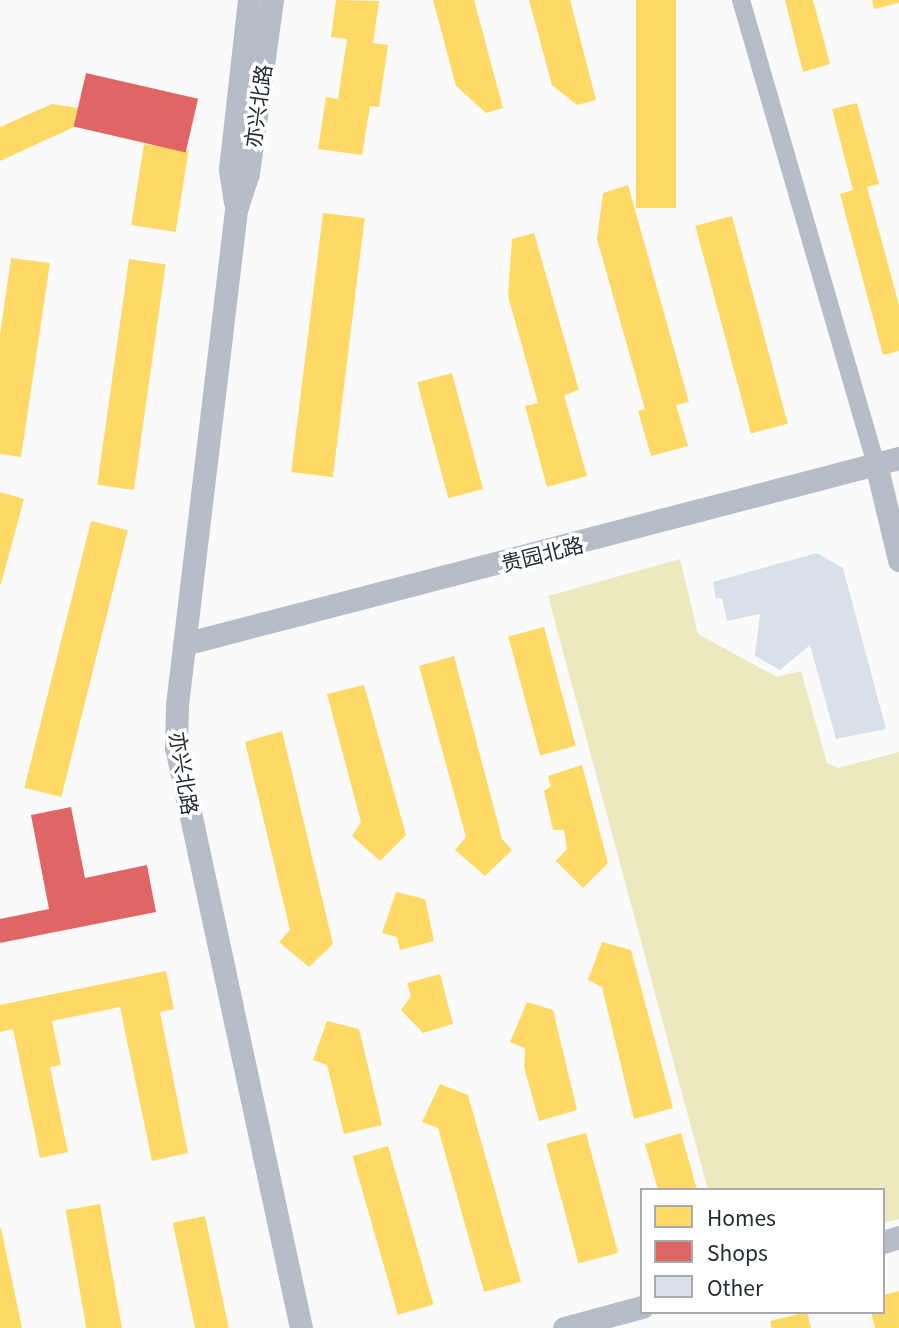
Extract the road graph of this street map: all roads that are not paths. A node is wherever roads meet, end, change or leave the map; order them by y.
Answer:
1 (249, 0) edge
2 (272, 0) edge
3 (741, 0) edge
4 (236, 210) junction
5 (899, 458) edge
6 (876, 464) junction
7 (899, 560) edge
8 (184, 644) junction
9 (640, 1308) edge
10 (301, 1328) edge
11 (564, 1328) edge

1 - 4 street, 亦兴北路
2 - 4 street, 亦兴北路
3 - 6 street
4 - 8 street, 亦兴北路
5 - 6 street, 贵园北路
6 - 7 street
6 - 8 street, 贵园北路
8 - 10 street, 亦兴北路
9 - 11 street

